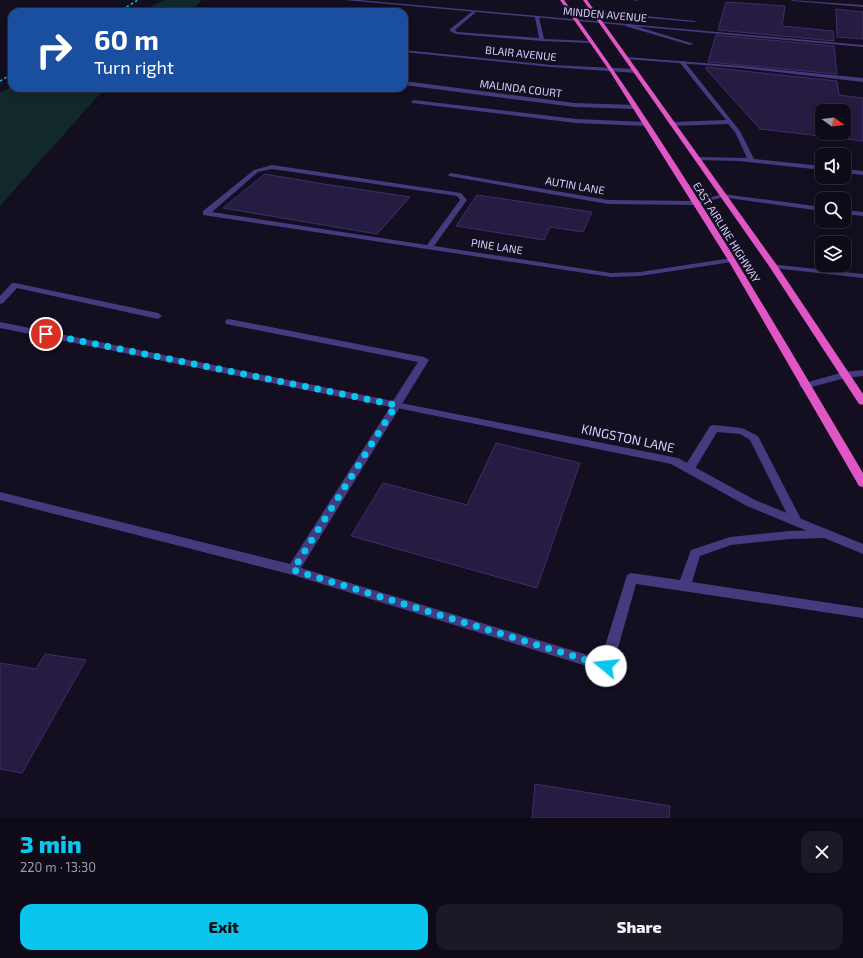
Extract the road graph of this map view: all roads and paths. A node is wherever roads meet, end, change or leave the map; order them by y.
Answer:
1 (346, 0) edge
2 (562, 0) edge
3 (585, 0) edge
4 (793, 0) edge
5 (863, 6) edge
6 (474, 12) junction
7 (595, 14) junction
8 (537, 18) junction
9 (576, 21) junction
10 (694, 21) dead end
11 (600, 22) junction
12 (627, 25) junction
13 (542, 40) junction
14 (591, 42) junction
15 (692, 44) dead end
16 (863, 46) edge
17 (408, 51) edge
18 (627, 58) junction
19 (682, 62) junction
20 (612, 70) junction
21 (636, 71) junction
22 (863, 80) edge
23 (408, 84) edge
24 (414, 102) dead end
25 (635, 107) junction
26 (730, 122) junction
27 (646, 124) junction
28 (672, 124) junction
29 (697, 159) junction
30 (751, 160) junction
31 (815, 167) edge
32 (851, 172) edge
33 (863, 173) edge
34 (451, 175) dead end
35 (722, 196) junction
36 (696, 203) junction
37 (815, 208) edge
38 (851, 213) edge
39 (863, 214) edge
40 (429, 247) junction
41 (732, 260) junction
42 (773, 266) junction
43 (863, 276) edge
44 (0, 301) edge
45 (158, 316) dead end
46 (229, 322) dead end
47 (0, 325) edge
48 (863, 372) edge
49 (844, 375) junction
50 (804, 386) junction
51 (863, 402) edge
52 (396, 405) junction
53 (689, 469) junction
54 (863, 483) edge
55 (0, 496) edge
56 (796, 522) junction
57 (826, 534) junction
58 (863, 549) edge
59 (293, 570) junction
60 (685, 586) junction
61 (863, 613) edge

1 - 6 street, MINDEN AVENUE
2 - 9 highway, EAST AIRLINE HIGHWAY
3 - 7 highway, EAST AIRLINE HIGHWAY
4 - 5 street
6 - 8 street, MINDEN AVENUE
6 - 13 street
7 - 10 street
7 - 11 highway, EAST AIRLINE HIGHWAY
8 - 9 street, MINDEN AVENUE
8 - 13 street
9 - 11 street, MINDEN AVENUE
9 - 14 highway, EAST AIRLINE HIGHWAY
11 - 12 street, MINDEN AVENUE
11 - 18 highway, EAST AIRLINE HIGHWAY
12 - 15 street
12 - 16 street, MINDEN AVENUE
13 - 14 street
14 - 20 highway, EAST AIRLINE HIGHWAY
17 - 20 street, BLAIR AVENUE
18 - 19 street
18 - 21 highway, EAST AIRLINE HIGHWAY
19 - 22 street
19 - 26 street
20 - 21 street, BLAIR AVENUE
20 - 25 highway, EAST AIRLINE HIGHWAY
21 - 28 highway, EAST AIRLINE HIGHWAY
23 - 25 street, MALINDA COURT
24 - 27 street
25 - 27 highway, EAST AIRLINE HIGHWAY
26 - 28 street
26 - 30 street
27 - 36 highway, EAST AIRLINE HIGHWAY
28 - 29 highway, EAST AIRLINE HIGHWAY
29 - 30 street
29 - 35 highway, EAST AIRLINE HIGHWAY
30 - 31 street
32 - 33 street
34 - 36 street, AUTIN LANE
35 - 36 street, AUTIN LANE
35 - 37 street
35 - 42 highway, EAST AIRLINE HIGHWAY
36 - 41 highway, EAST AIRLINE HIGHWAY
38 - 39 street
40 - 40 street, PINE LANE
40 - 41 street, PINE LANE
41 - 50 highway, EAST AIRLINE HIGHWAY
42 - 43 street
42 - 49 highway, EAST AIRLINE HIGHWAY
44 - 45 street
46 - 52 street
47 - 52 street, KINGSTON LANE
48 - 49 street
49 - 50 street
49 - 51 highway, EAST AIRLINE HIGHWAY
50 - 54 highway, EAST AIRLINE HIGHWAY
52 - 53 street, KINGSTON LANE
52 - 59 street
53 - 56 street, KINGSTON LANE
53 - 56 street
55 - 59 street
56 - 57 street, KINGSTON LANE
57 - 58 street, KINGSTON LANE
57 - 60 street
59 - 60 street
60 - 61 street

